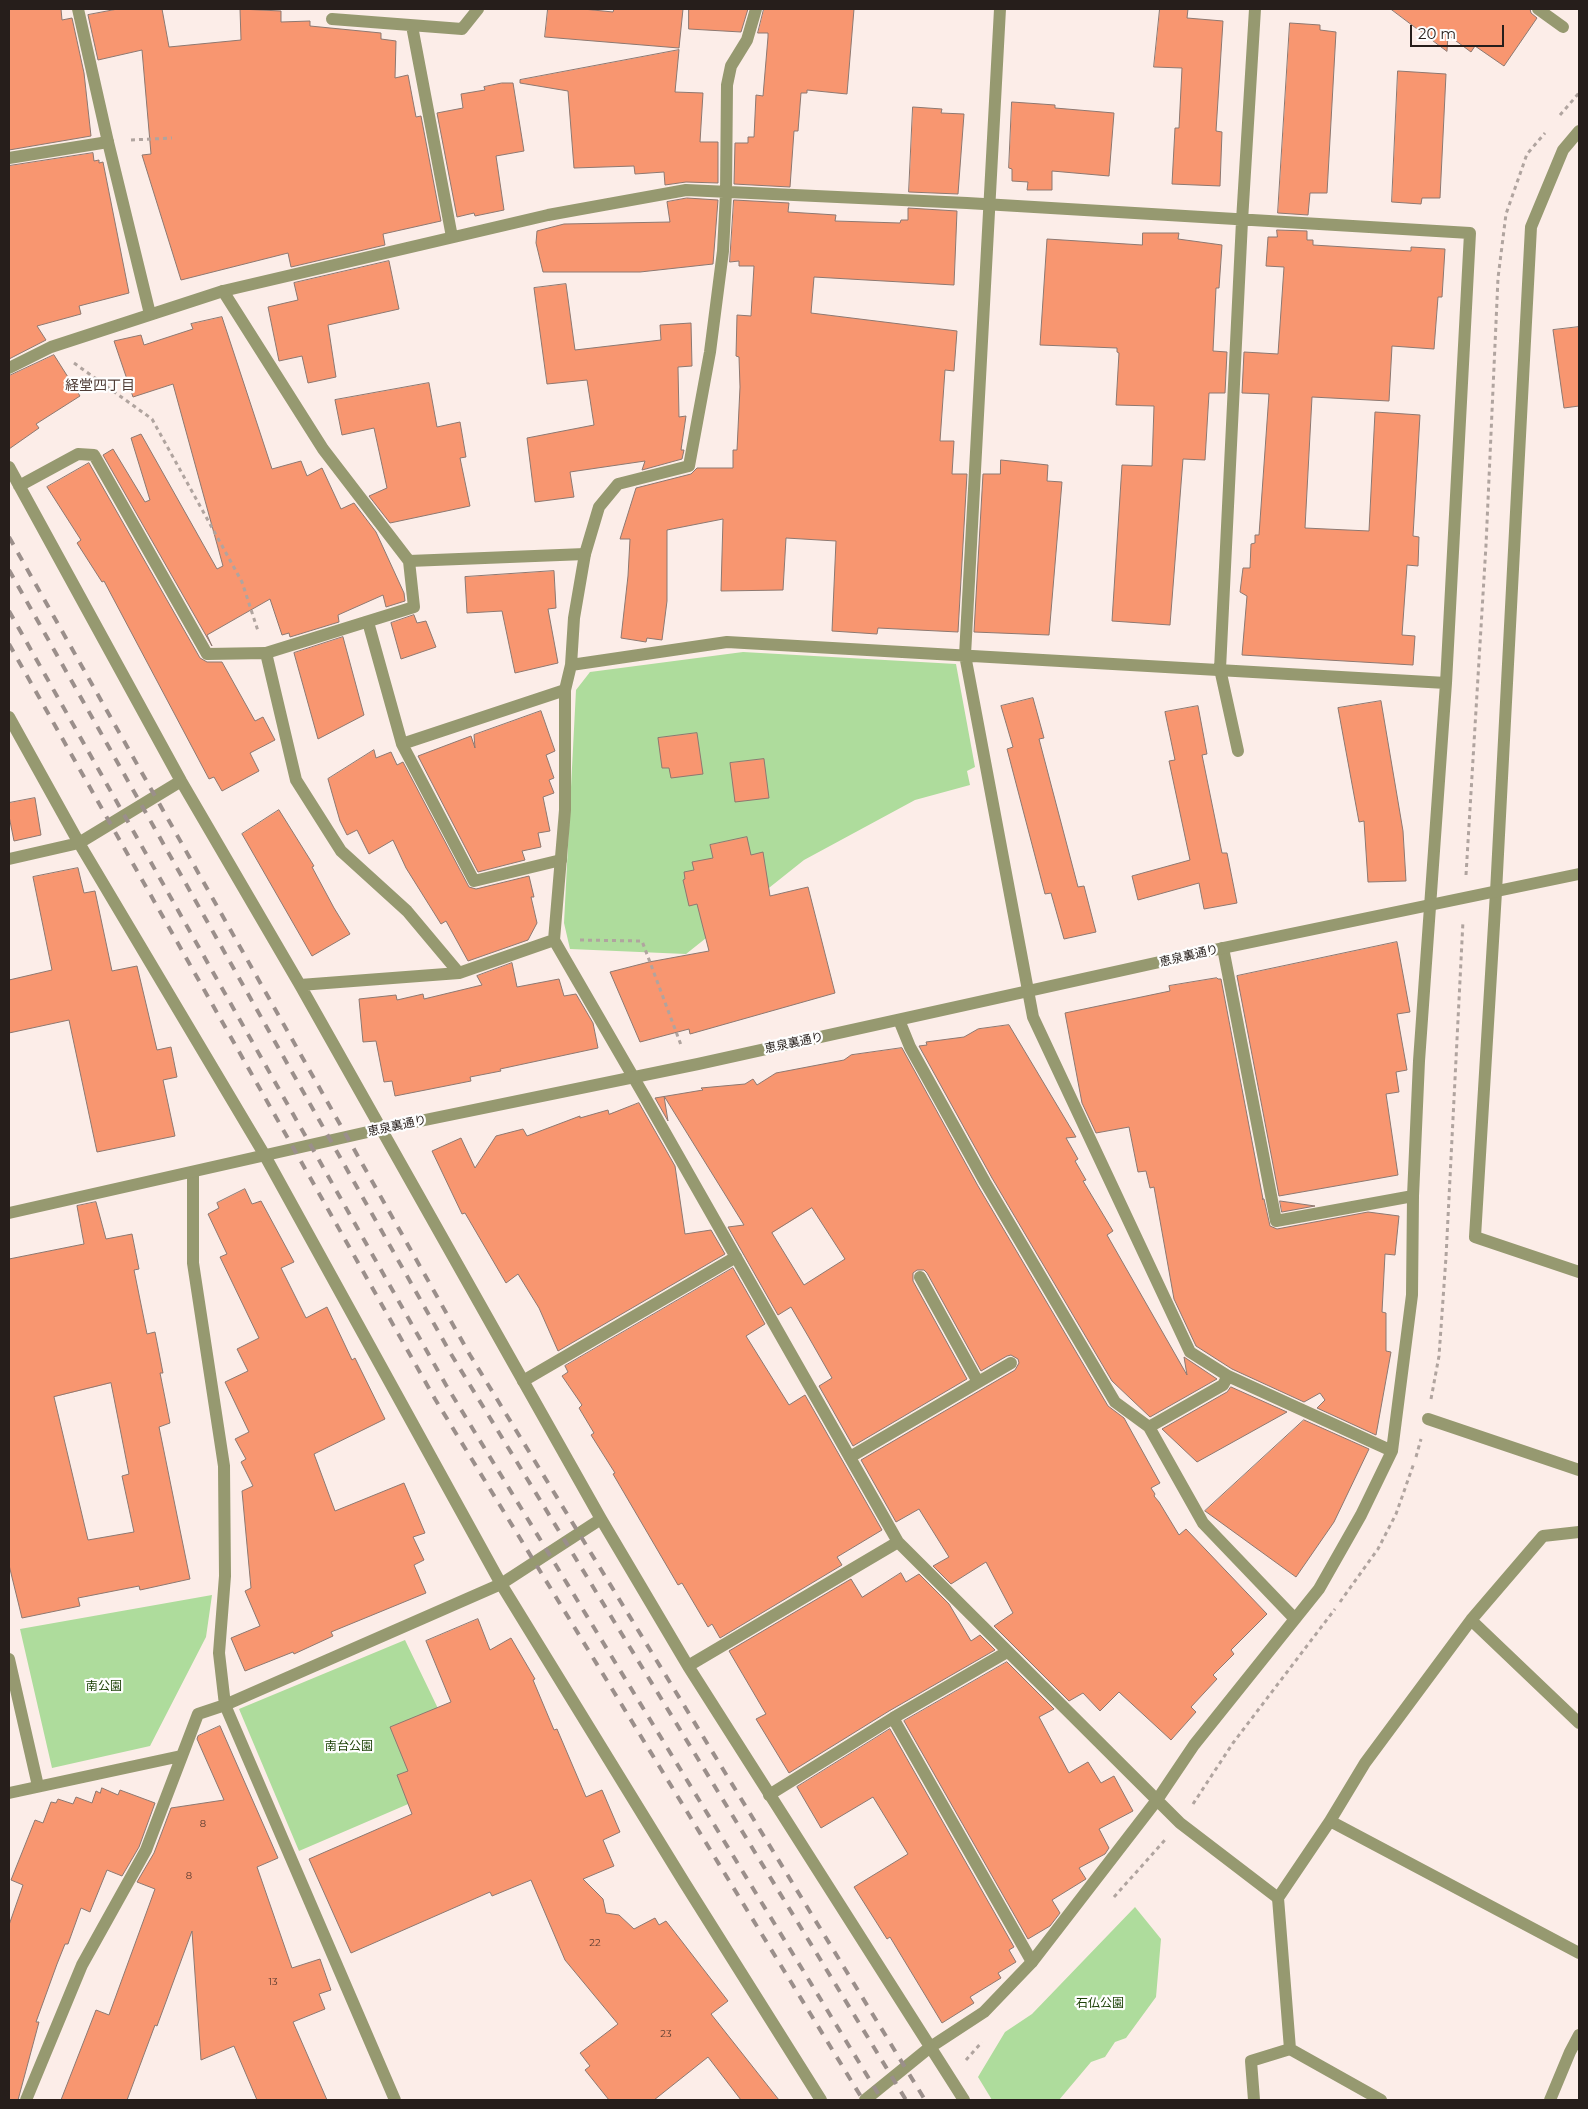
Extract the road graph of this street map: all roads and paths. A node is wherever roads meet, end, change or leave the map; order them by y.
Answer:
1 (78, 9) edge
2 (478, 9) edge
3 (756, 9) edge
4 (1000, 9) edge
5 (1255, 9) edge
6 (1538, 9) edge
7 (332, 19) dead end
8 (412, 26) junction
9 (1563, 27) dead end
10 (1579, 93) edge
11 (1556, 120) dead end
12 (1550, 127) dead end
13 (1579, 131) edge
14 (172, 138) dead end
15 (108, 142) junction
16 (9, 158) edge
17 (726, 193) junction
18 (988, 204) junction
19 (1242, 221) junction
20 (452, 237) junction
21 (223, 291) junction
22 (150, 314) junction
23 (51, 347) junction
24 (9, 368) edge
25 (9, 467) edge
26 (19, 486) junction
27 (585, 554) junction
28 (409, 561) junction
29 (368, 622) junction
30 (266, 653) junction
31 (965, 655) junction
32 (571, 666) junction
33 (1220, 669) junction
34 (1446, 683) junction
35 (565, 690) junction
36 (9, 718) edge
37 (402, 744) junction
38 (1238, 751) dead end
39 (181, 781) junction
40 (79, 843) junction
41 (9, 859) edge
42 (561, 860) junction
43 (1579, 874) edge
44 (1496, 892) junction
45 (1464, 898) junction
46 (1431, 905) junction
47 (554, 940) junction
48 (1223, 948) junction
49 (459, 972) junction
50 (300, 985) junction
51 (1028, 992) junction
52 (898, 1020) junction
53 (689, 1066) junction
54 (633, 1076) junction
55 (381, 1129) junction
56 (264, 1154) junction
57 (192, 1173) junction
58 (1413, 1196) junction
59 (9, 1213) edge
60 (736, 1257) junction
61 (1579, 1272) edge
62 (920, 1276) dead end
63 (1010, 1363) dead end
64 (1228, 1376) junction
65 (523, 1381) junction
66 (978, 1382) junction
67 (1428, 1419) junction
68 (1149, 1427) junction
69 (1392, 1451) junction
70 (850, 1457) junction
71 (1579, 1470) edge
72 (601, 1519) junction
73 (1579, 1532) edge
74 (898, 1542) junction
75 (501, 1584) junction
76 (1295, 1619) junction
77 (1470, 1620) junction
78 (1007, 1652) junction
79 (9, 1659) edge
80 (688, 1666) junction
81 (225, 1705) junction
82 (893, 1718) junction
83 (1579, 1723) edge
84 (181, 1756) junction
85 (38, 1786) junction
86 (9, 1793) edge
87 (770, 1795) junction
88 (1157, 1800) junction
89 (1330, 1821) junction
90 (1180, 1823) junction
91 (1278, 1898) junction
92 (1108, 1903) dead end
93 (1579, 1953) edge
94 (1032, 1962) junction
95 (1579, 2035) edge
96 (982, 2042) dead end
97 (929, 2048) junction
98 (1290, 2049) junction
99 (949, 2078) junction
100 (26, 2100) edge
101 (395, 2100) edge
102 (821, 2100) edge
103 (865, 2100) edge
104 (964, 2100) edge
105 (1254, 2100) edge
106 (1381, 2100) edge
107 (1550, 2100) edge

1 - 15 street
2 - 8 street
3 - 17 street
4 - 18 street
5 - 19 street
6 - 9 street
7 - 8 street
8 - 20 street
10 - 11 path
12 - 45 path
13 - 44 street
14 - 15 path
15 - 16 street
15 - 22 street
17 - 18 street
17 - 20 street
17 - 27 street
18 - 19 street
18 - 31 street
19 - 33 street
19 - 34 street
20 - 21 street
21 - 22 street
21 - 28 street
22 - 23 street
23 - 24 street
23 - 30 path
25 - 26 street
26 - 30 street
26 - 39 street
27 - 28 street
27 - 32 street
28 - 29 street
29 - 30 street
29 - 37 street
30 - 49 street
31 - 32 street
31 - 33 street
31 - 51 street
32 - 35 street
33 - 34 street
33 - 38 street
34 - 46 street
35 - 37 street
35 - 42 street
36 - 40 street
37 - 42 street
39 - 40 street
39 - 50 street
40 - 41 street
40 - 56 street
42 - 47 street
43 - 44 street, 恵泉裏通り
44 - 45 street, 恵泉裏通り
44 - 61 street
45 - 46 street, 恵泉裏通り
45 - 67 path
46 - 48 street, 恵泉裏通り
46 - 58 street
47 - 49 street
47 - 53 path
47 - 54 street
48 - 51 street, 恵泉裏通り
48 - 58 street
49 - 50 street
50 - 55 street
51 - 52 street, 恵泉裏通り
51 - 64 street
52 - 53 street, 恵泉裏通り
52 - 68 street
53 - 54 street, 恵泉裏通り
54 - 55 street, 恵泉裏通り
54 - 60 street
55 - 56 street, 恵泉裏通り
55 - 65 street
56 - 57 street, 恵泉裏通り
56 - 75 street
57 - 59 street, 恵泉裏通り
57 - 81 street
58 - 69 street
60 - 65 street
60 - 70 street
62 - 66 street
63 - 66 street
64 - 68 street
64 - 69 street
65 - 72 street
66 - 70 street
67 - 71 street
67 - 90 path
68 - 76 street
69 - 76 street
70 - 74 street
72 - 75 street
72 - 80 street
73 - 77 street
74 - 78 street
74 - 80 street
75 - 81 street
75 - 102 street
76 - 88 street
77 - 83 street
77 - 89 street
78 - 82 street
78 - 88 street
79 - 85 street
80 - 87 street
81 - 84 street
81 - 101 street
82 - 87 street
82 - 94 street
84 - 85 street
84 - 100 street
85 - 86 street
87 - 97 street
88 - 90 street
88 - 94 street
89 - 91 street
89 - 93 street
90 - 91 street
90 - 92 path
91 - 98 street
94 - 97 street
95 - 107 street
96 - 99 path
97 - 99 street
97 - 103 street
98 - 105 street
98 - 106 street
99 - 104 street

